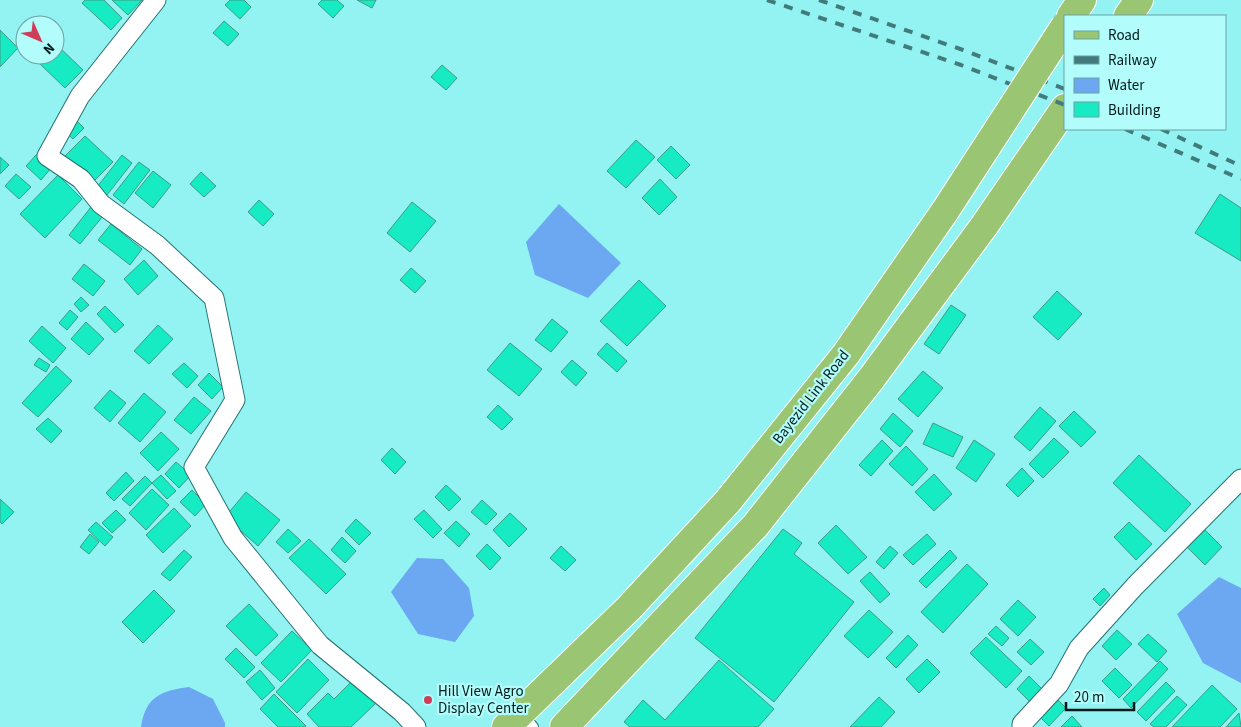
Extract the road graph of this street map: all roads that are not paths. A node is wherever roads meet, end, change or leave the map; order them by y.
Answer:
1 (156, 0) edge
2 (1082, 0) edge
3 (1139, 0) edge
4 (1072, 15) edge
5 (1129, 15) edge
6 (1064, 28) edge
7 (1064, 109) edge
8 (1241, 479) edge
9 (521, 722) edge
10 (416, 727) edge
11 (564, 727) edge
12 (1022, 727) edge

1 - 10 street
2 - 4 main road
3 - 5 main road
6 - 9 main road, Bayezid Link Road, bridge
7 - 11 main road
8 - 12 street

